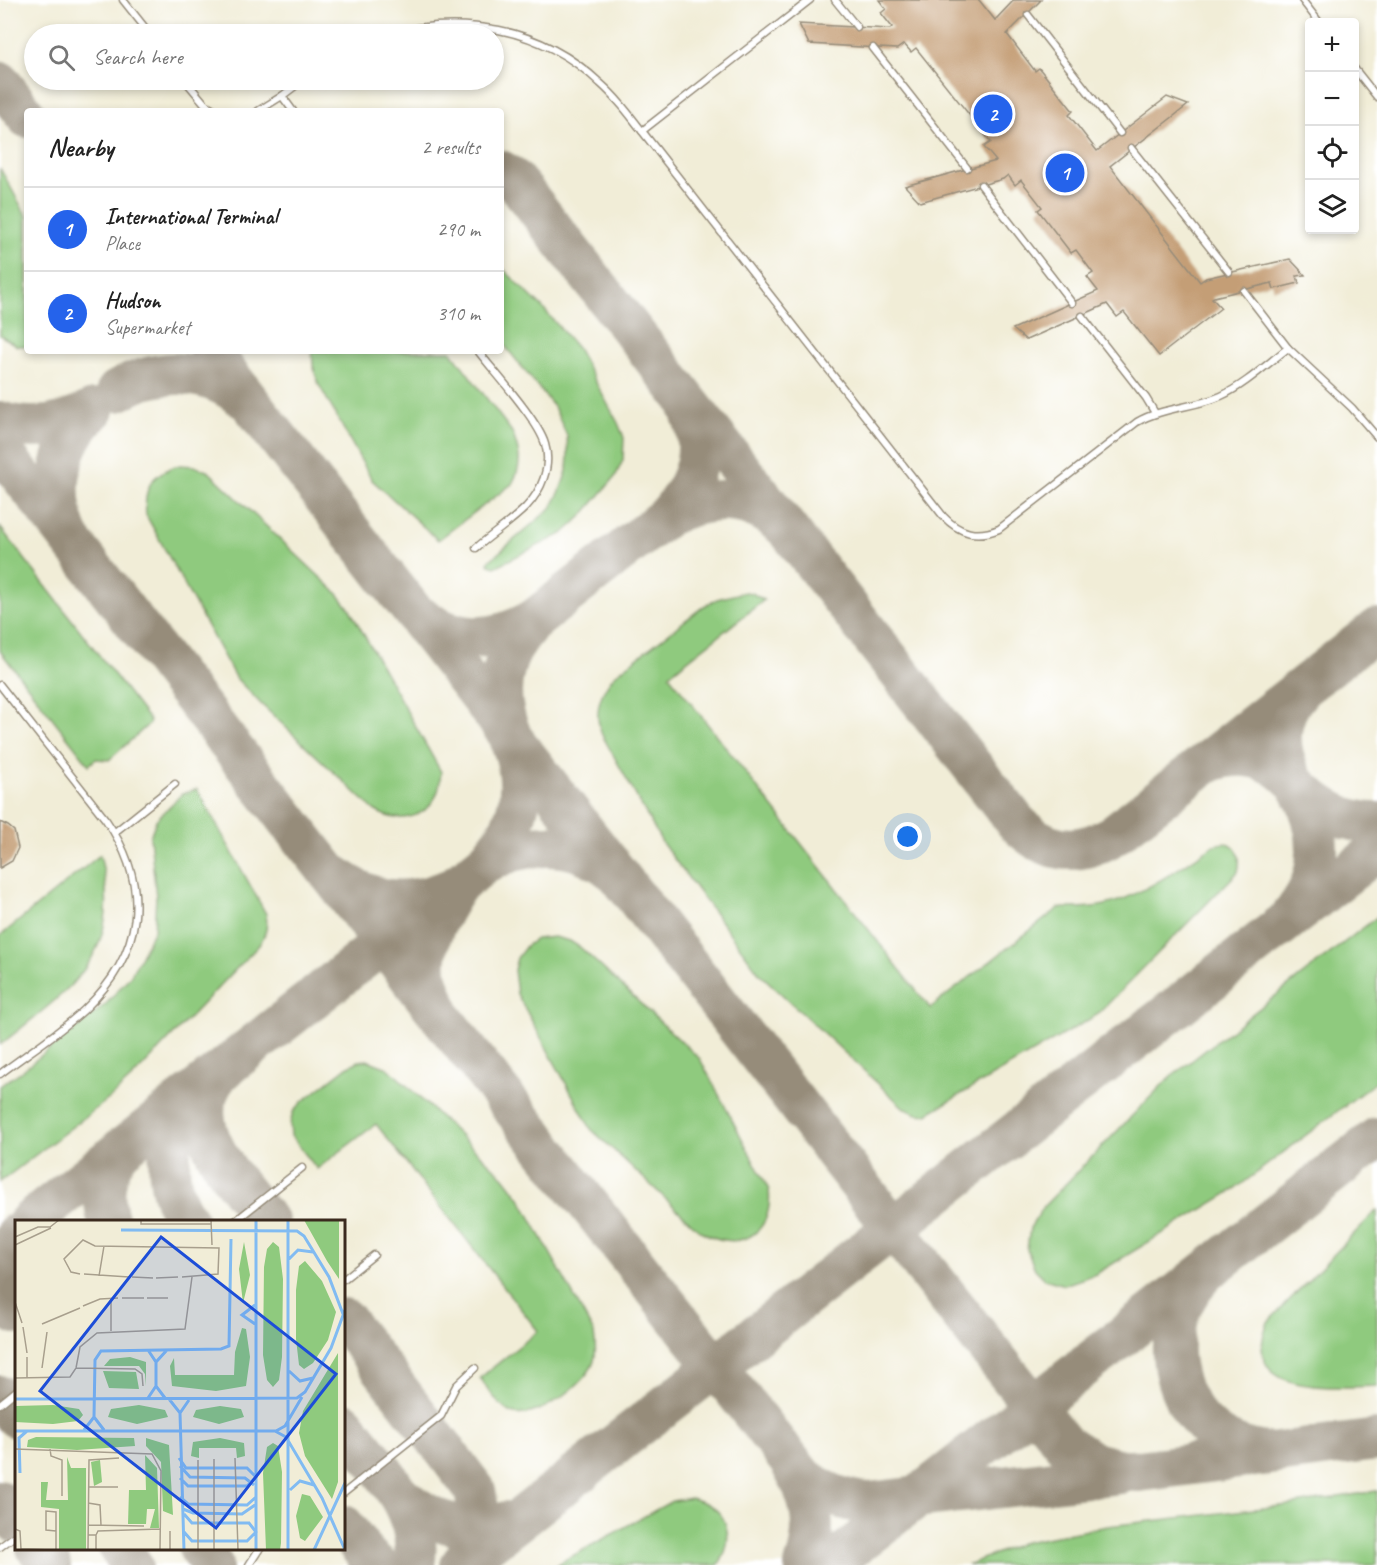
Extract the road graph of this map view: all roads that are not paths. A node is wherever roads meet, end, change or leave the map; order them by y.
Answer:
1 (123, 0) edge
2 (810, 0) edge
3 (835, 0) edge
4 (1302, 0) edge
5 (1028, 15) dead end
6 (1316, 18) edge
7 (142, 24) edge
8 (857, 27) dead end
9 (504, 31) edge
10 (873, 48) dead end
11 (1357, 72) edge
12 (193, 90) edge
13 (290, 90) edge
14 (282, 96) junction
15 (1377, 97) edge
16 (212, 108) edge
17 (263, 108) edge
18 (291, 108) edge
19 (642, 131) junction
20 (1120, 133) dead end
21 (1131, 148) dead end
22 (967, 168) dead end
23 (981, 185) dead end
24 (1229, 272) dead end
25 (1244, 291) dead end
26 (1072, 303) dead end
27 (1082, 315) dead end
28 (1288, 348) junction
29 (480, 354) edge
30 (1155, 413) junction
31 (1377, 437) edge
32 (476, 548) dead end
33 (0, 685) edge
34 (175, 784) dead end
35 (115, 832) junction
36 (0, 1074) edge
37 (302, 1168) dead end
38 (235, 1220) edge
39 (374, 1256) dead end
40 (345, 1278) edge
41 (476, 1368) dead end
42 (15, 1392) edge
43 (0, 1404) edge
44 (345, 1492) edge
45 (15, 1536) edge
46 (0, 1548) edge
47 (259, 1550) edge
48 (249, 1565) edge

1 - 7 lane
2 - 19 lane
3 - 8 lane
4 - 6 lane
5 - 20 lane
9 - 19 lane
10 - 22 lane
11 - 15 lane
12 - 16 lane
13 - 14 lane
14 - 17 lane
14 - 18 lane
19 - 30 lane
21 - 24 lane
23 - 26 lane
25 - 28 lane
27 - 30 lane
28 - 30 lane
28 - 31 lane
29 - 32 lane
33 - 35 lane
34 - 35 lane
35 - 36 lane
37 - 38 lane
39 - 40 lane
41 - 44 lane
42 - 43 lane
45 - 46 lane
47 - 48 lane

